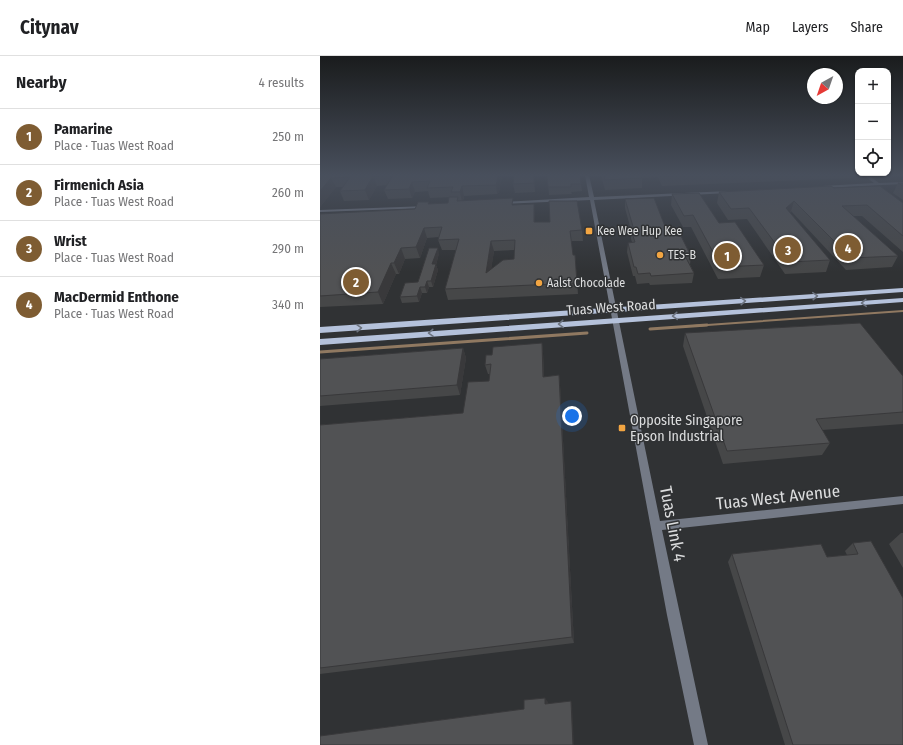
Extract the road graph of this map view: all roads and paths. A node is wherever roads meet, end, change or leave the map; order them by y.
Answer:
1 (410, 207) edge
2 (594, 207) edge
3 (320, 212) edge
4 (903, 290) edge
5 (903, 300) edge
6 (613, 310) junction
7 (614, 320) junction
8 (320, 330) edge
9 (320, 342) edge
10 (903, 500) edge
11 (657, 526) junction
12 (701, 745) edge

1 - 3 street
2 - 6 street, Tuas Link 4
6 -> 4 main road, Tuas West Road
5 -> 7 main road, Tuas West Road
6 - 7 street, Tuas Link 4
8 -> 6 main road, Tuas West Road
7 -> 9 main road, Tuas West Road
7 - 11 street, Tuas Link 4
10 - 11 street, Tuas West Avenue
11 - 12 street, Tuas Link 4

